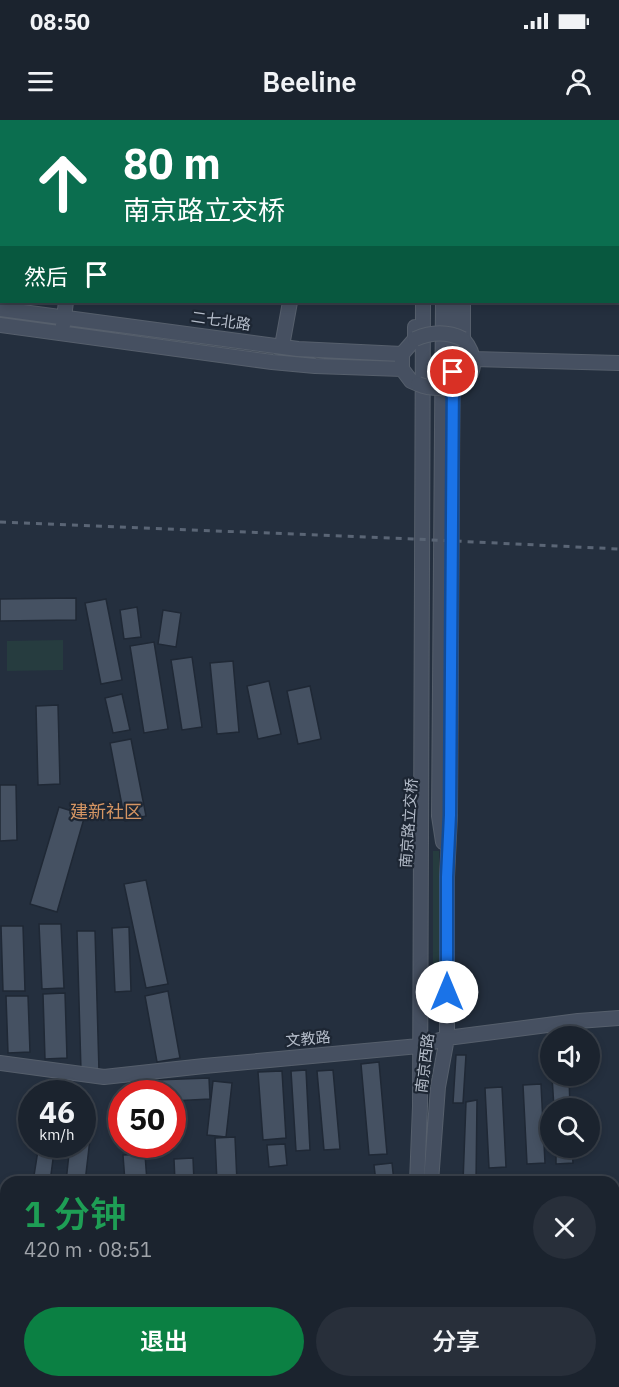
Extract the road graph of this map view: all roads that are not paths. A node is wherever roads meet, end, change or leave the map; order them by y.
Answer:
1 (66, 303) edge
2 (290, 303) edge
3 (415, 303) edge
4 (423, 303) edge
5 (432, 303) edge
6 (443, 303) edge
7 (453, 303) edge
8 (463, 303) edge
9 (0, 309) edge
10 (64, 316) junction
11 (0, 325) edge
12 (62, 333) junction
13 (415, 339) junction
14 (463, 339) junction
15 (282, 346) junction
16 (402, 354) junction
17 (474, 359) junction
18 (619, 363) edge
19 (402, 369) junction
20 (447, 877) junction
21 (421, 879) junction
22 (619, 1018) edge
23 (447, 1038) junction
24 (419, 1046) junction
25 (0, 1063) edge
26 (417, 1176) edge
27 (431, 1176) edge

1 - 10 main road
2 - 15 main road
3 - 13 main road
4 - 21 main road, 南京路立交桥
5 - 21 main road, 南京路立交桥
6 - 20 main road, 南京路立交桥
7 - 20 main road
8 - 14 main road
9 - 10 main road, 二七北路
10 - 12 main road
10 - 15 main road, 二七北路
11 - 12 main road
12 - 19 main road
13 - 14 main road, bridge
13 - 16 main road
14 - 17 main road
15 - 16 main road, 二七北路
16 - 19 main road
17 - 18 main road
17 - 19 main road, bridge
20 - 23 main road, 南京西路
21 - 24 main road, 南京西路
22 - 23 main road, 文教路
23 - 24 main road, 文教路
23 - 27 main road, 南京西路
24 - 25 main road, 文教路
24 - 26 main road, 南京西路

